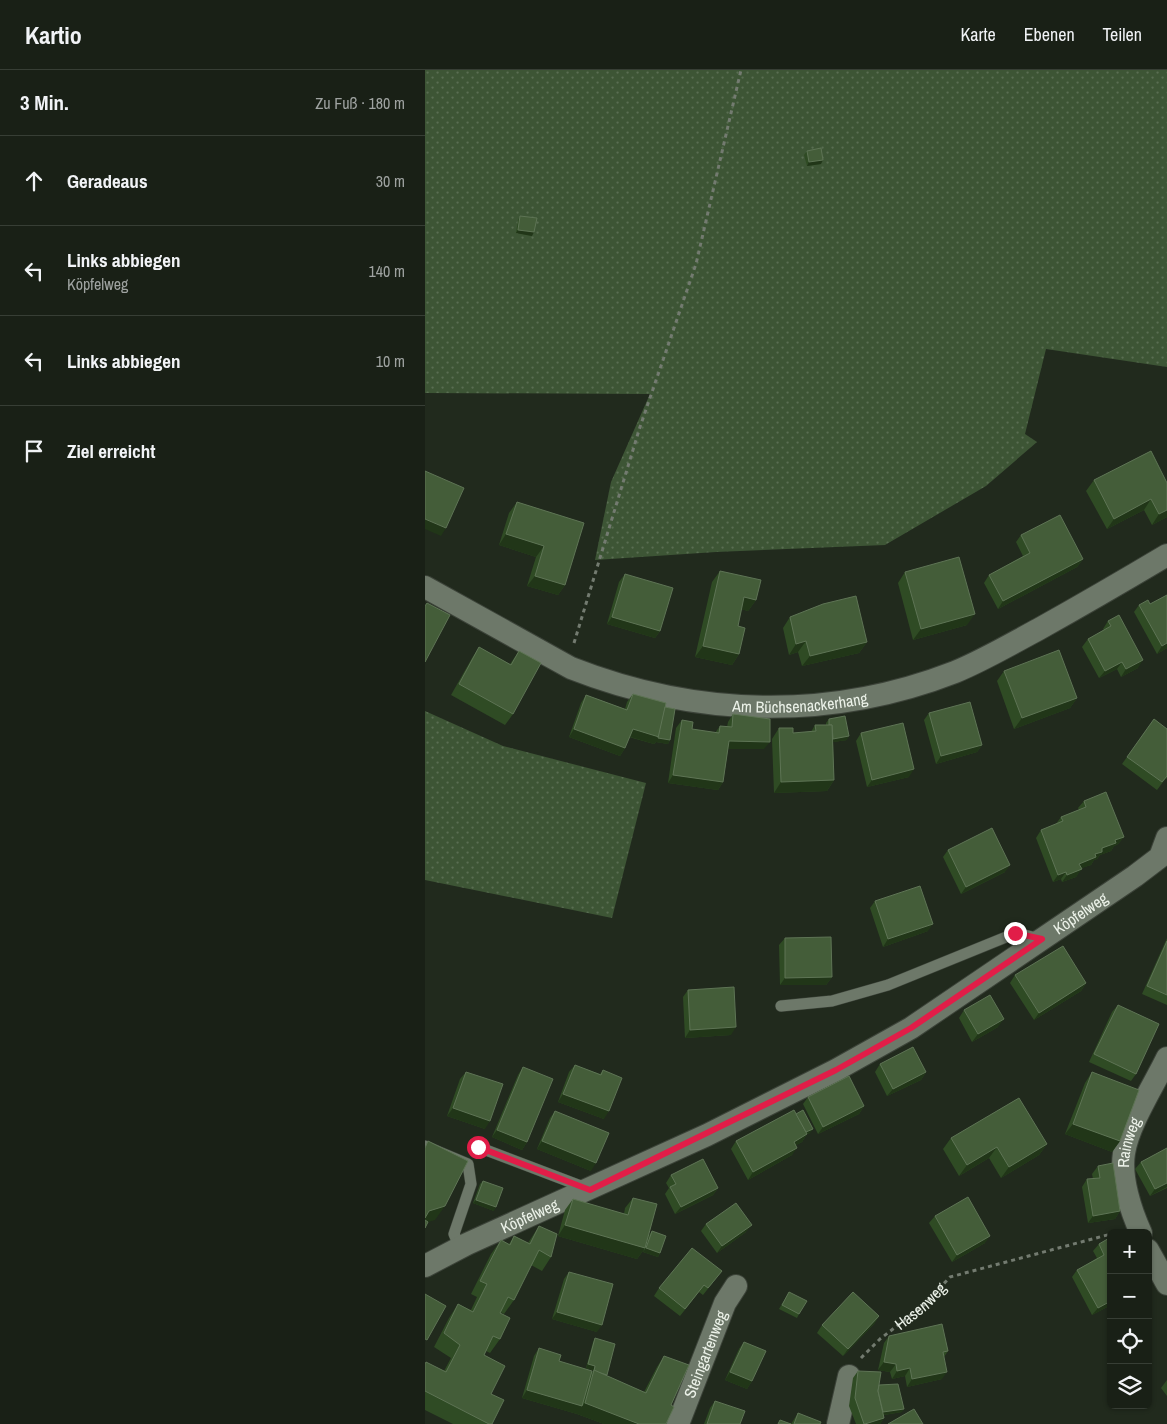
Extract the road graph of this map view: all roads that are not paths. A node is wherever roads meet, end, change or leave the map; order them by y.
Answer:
1 (1167, 555) edge
2 (425, 587) edge
3 (1165, 853) edge
4 (1042, 939) junction
5 (781, 1006) dead end
6 (1167, 1058) edge
7 (425, 1146) edge
8 (478, 1147) dead end
9 (590, 1190) junction
10 (1140, 1229) edge
11 (460, 1248) junction
12 (1152, 1257) edge
13 (425, 1266) edge
14 (1167, 1284) edge
15 (736, 1286) dead end
16 (849, 1376) road end
17 (678, 1424) edge
18 (838, 1424) edge

1 - 2 street, Am Büchsenackerhang
3 - 4 street, Köpfelweg
4 - 5 lane
4 - 9 street, Köpfelweg
6 - 10 street, Rainweg
7 - 11 lane
8 - 9 lane
9 - 11 street, Köpfelweg
11 - 13 street, Köpfelweg
12 - 14 street
15 - 17 street, Steingartenweg
16 - 18 street

